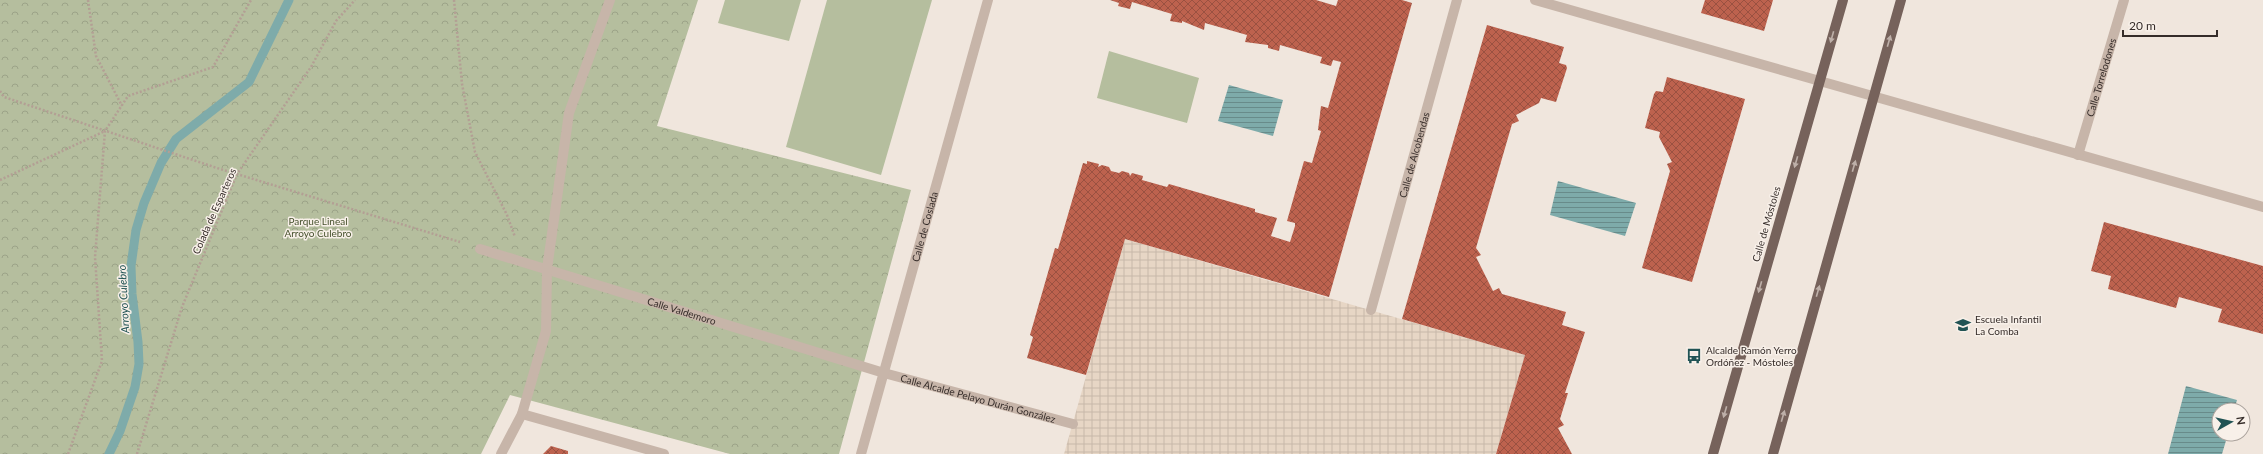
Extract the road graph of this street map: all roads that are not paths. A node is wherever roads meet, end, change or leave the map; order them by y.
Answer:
1 (610, 0) edge
2 (988, 0) edge
3 (1457, 0) edge
4 (1535, 0) edge
5 (1843, 0) edge
6 (1901, 0) edge
7 (2124, 0) edge
8 (1819, 81) junction
9 (1873, 96) junction
10 (2078, 155) junction
11 (2263, 207) edge
12 (480, 249) road end
13 (546, 269) junction
14 (1372, 310) dead end
15 (884, 373) junction
16 (522, 414) junction
17 (1073, 424) dead end
18 (501, 454) edge
19 (664, 454) edge
20 (861, 454) edge
21 (1713, 454) edge
22 (1773, 454) edge

1 - 13 street
2 - 15 street, Calle de Coslada
3 - 14 street, Calle de Alcobendas
4 - 8 street
5 -> 8 main road, Calle de Móstoles
9 -> 6 main road
7 - 10 street, Calle Torrelodones
8 - 9 street
8 -> 21 main road, Calle de Móstoles
9 - 10 street
22 -> 9 main road
10 - 11 street
12 - 13 street, Calle Valdemoro
13 - 15 street, Calle Valdemoro
13 - 16 street
15 - 17 street, Calle Alcalde Pelayo Durán González
15 - 20 street, Calle de Coslada
16 - 18 street
16 - 19 street

